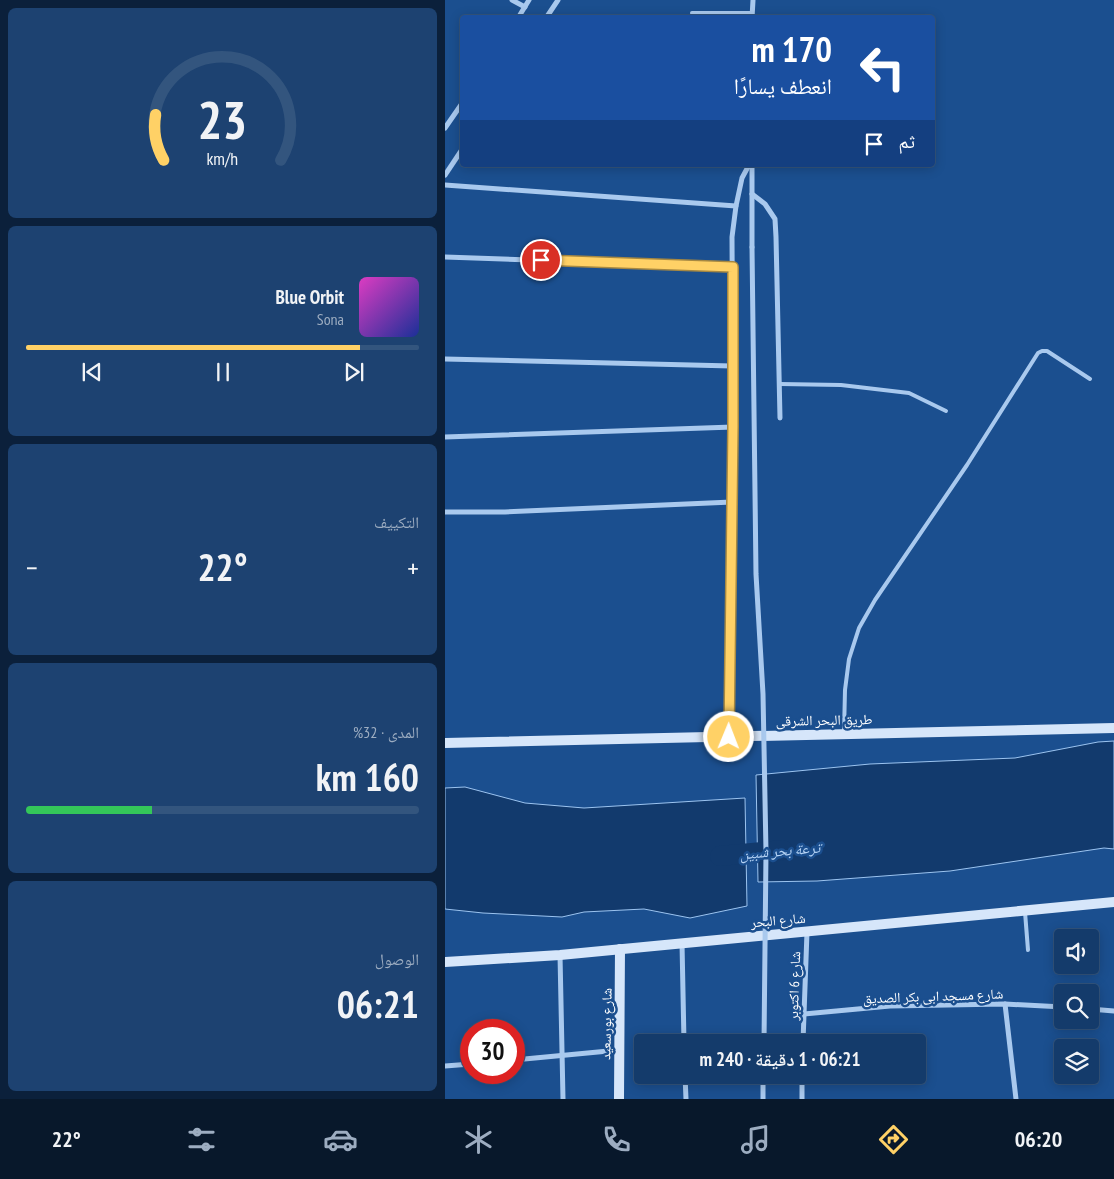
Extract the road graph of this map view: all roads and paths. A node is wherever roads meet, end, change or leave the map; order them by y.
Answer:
1 (512, 0) edge
2 (529, 0) edge
3 (558, 0) edge
4 (753, 0) edge
5 (525, 7) junction
6 (692, 13) dead end
7 (520, 15) edge
8 (548, 15) edge
9 (752, 15) edge
10 (460, 106) edge
11 (445, 128) edge
12 (460, 152) edge
13 (750, 167) edge
14 (751, 167) edge
15 (445, 175) edge
16 (445, 185) edge
17 (752, 194) junction
18 (736, 206) junction
19 (445, 256) edge
20 (733, 267) junction
21 (445, 359) edge
22 (732, 366) junction
23 (1090, 379) dead end
24 (780, 384) junction
25 (946, 411) dead end
26 (780, 418) dead end
27 (733, 427) junction
28 (445, 437) edge
29 (732, 502) junction
30 (445, 512) edge
31 (1114, 728) edge
32 (844, 734) junction
33 (729, 737) junction
34 (445, 743) edge
35 (1114, 902) edge
36 (1025, 910) junction
37 (807, 931) junction
38 (683, 943) junction
39 (620, 949) junction
40 (1028, 950) dead end
41 (560, 955) junction
42 (445, 962) edge
43 (1005, 1004) junction
44 (1054, 1007) edge
45 (1099, 1010) edge
46 (1114, 1011) edge
47 (804, 1014) junction
48 (685, 1034) edge
49 (764, 1034) edge
50 (803, 1034) edge
51 (619, 1050) junction
52 (562, 1055) junction
53 (525, 1059) edge
54 (460, 1065) edge
55 (445, 1066) edge
56 (685, 1084) edge
57 (763, 1084) edge
58 (803, 1084) edge
59 (563, 1099) edge
60 (619, 1099) edge
61 (686, 1099) edge
62 (763, 1099) edge
63 (802, 1099) edge
64 (1016, 1099) edge

1 - 5 street
2 - 5 street
3 - 8 street
4 - 9 street
5 - 7 street
6 - 9 lane
10 - 11 street
12 - 15 street
13 - 18 street
14 - 17 street
16 - 18 street
17 - 24 street
17 - 49 street, bridge
18 - 20 street
19 - 20 street
20 - 22 street
21 - 22 street
22 - 27 street
23 - 32 lane
24 - 25 lane
24 - 26 street
27 - 28 street
27 - 29 street
29 - 30 street
29 - 33 street
31 - 32 street, طريق البحر الشرقى
32 - 33 street, طريق البحر الشرقى
33 - 34 street, طريق البحر الشرقى
35 - 36 street, شارع البحر
36 - 37 street, شارع البحر
36 - 40 lane
37 - 38 street, شارع البحر
37 - 47 street, شارع 6 اكتوبر
38 - 39 street, شارع البحر
38 - 48 street
39 - 41 street, شارع البحر
39 - 51 street, شارع بورسعيد
41 - 42 street, شارع البحر
41 - 52 street
43 - 44 street, شارع مسجد ابى بكر الصديق
43 - 47 street, شارع مسجد ابى بكر الصديق
43 - 64 street
45 - 46 street
47 - 50 street, شارع 6 اكتوبر
51 - 52 street
51 - 60 street, شارع بورسعيد
52 - 53 street
52 - 59 street
54 - 55 street
56 - 61 street
57 - 62 street
58 - 63 street

